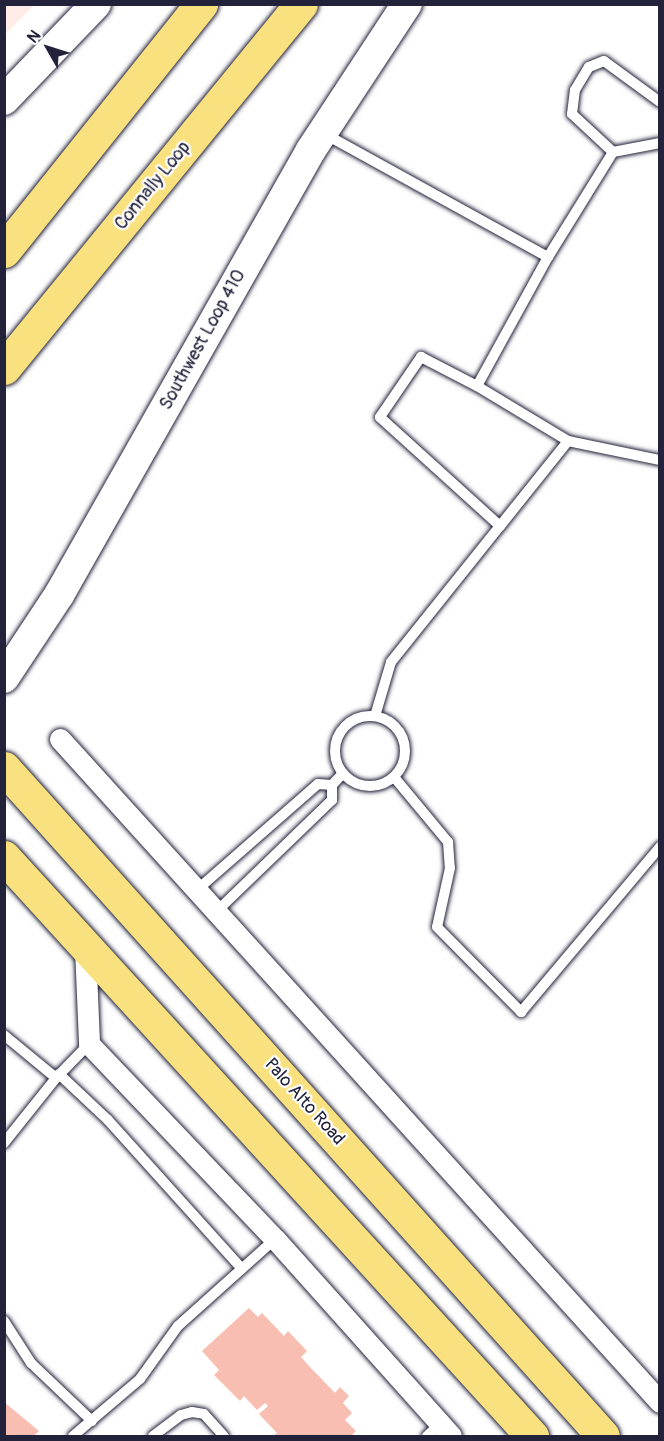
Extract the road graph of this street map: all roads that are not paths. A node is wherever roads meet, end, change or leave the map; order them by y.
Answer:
1 (96, 4) edge
2 (201, 4) edge
3 (301, 4) edge
4 (407, 4) edge
5 (4, 100) edge
6 (660, 102) edge
7 (323, 133) junction
8 (660, 143) edge
9 (613, 152) junction
10 (4, 251) edge
11 (548, 257) junction
12 (4, 368) edge
13 (477, 386) junction
14 (568, 441) junction
15 (660, 460) edge
16 (500, 526) junction
17 (59, 595) junction
18 (4, 640) edge
19 (4, 678) edge
20 (375, 716) junction
21 (60, 739) dead end
22 (4, 768) edge
23 (343, 773) junction
24 (394, 777) junction
25 (332, 785) junction
26 (660, 848) edge
27 (4, 857) edge
28 (198, 889) junction
29 (217, 911) junction
30 (85, 947) junction
31 (4, 1035) edge
32 (89, 1044) junction
33 (58, 1076) junction
34 (4, 1143) edge
35 (275, 1239) junction
36 (242, 1269) junction
37 (4, 1321) edge
38 (660, 1402) edge
39 (92, 1420) junction
40 (439, 1432) edge
41 (73, 1437) edge
42 (153, 1437) edge
43 (224, 1437) edge
44 (532, 1437) edge
45 (603, 1437) edge

1 - 5 main road
2 - 10 main road
3 - 12 main road, Connally Loop
4 - 7 main road, Southwest Loop 410
6 - 9 lane
7 - 11 lane
7 - 17 main road, Southwest Loop 410
8 - 9 lane
9 - 11 lane
11 - 13 lane
13 - 14 lane
13 - 16 lane
14 - 15 lane
14 - 16 lane
16 - 20 lane
17 - 18 main road
17 - 19 main road, Southwest Loop 410
20 - 23 lane
20 - 24 lane
21 - 28 street
22 - 45 main road, Palo Alto Road
23 - 24 lane
23 - 25 lane
24 - 26 lane
25 - 28 lane
25 - 29 lane
27 - 30 main road
28 - 29 street
29 - 38 street
30 - 32 street
30 - 44 main road
31 - 33 lane
32 - 33 lane
32 - 35 street
33 - 34 lane
33 - 36 lane
35 - 36 lane
35 - 40 street
36 - 39 lane
37 - 39 lane
39 - 41 lane
42 - 43 lane

